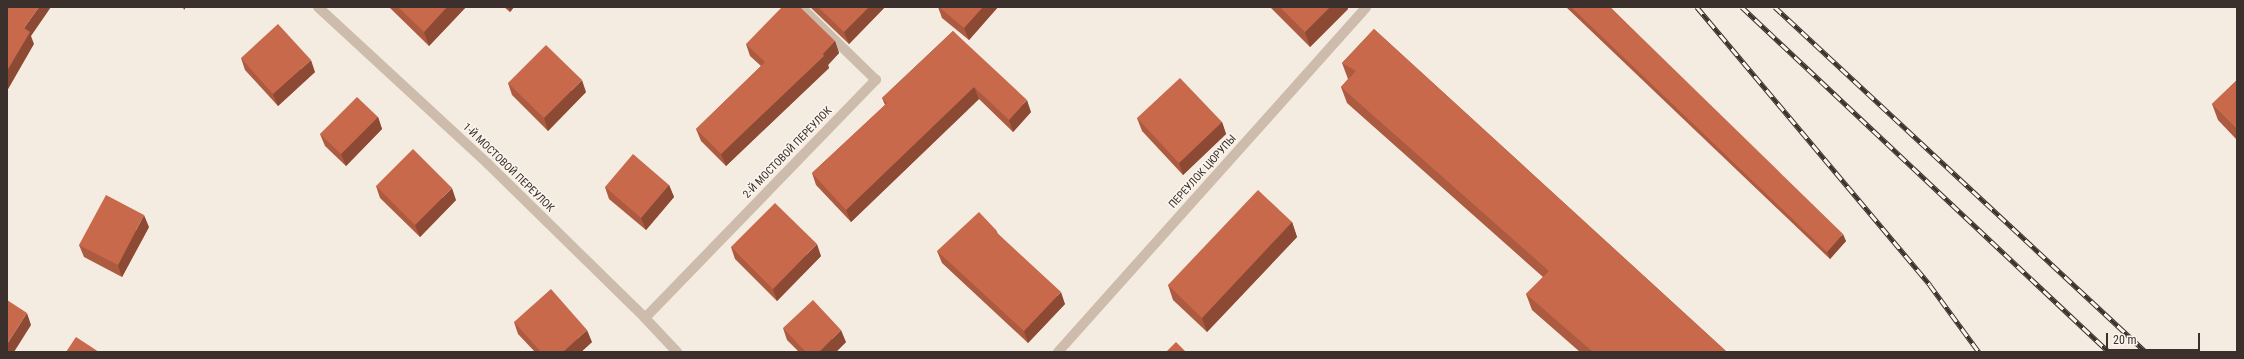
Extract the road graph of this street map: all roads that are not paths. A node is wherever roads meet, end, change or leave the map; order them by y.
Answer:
1 (318, 7) edge
2 (801, 7) edge
3 (1366, 7) edge
4 (645, 318) junction
5 (677, 352) edge
6 (1058, 352) edge

1 - 4 street, 1-Й МОСТОВОЙ ПЕРЕУЛОК
2 - 4 street, 2-Й МОСТОВОЙ ПЕРЕУЛОК
3 - 6 street, ПЕРЕУЛОК ЦЮРУПЫ
4 - 5 street, 1-Й МОСТОВОЙ ПЕРЕУЛОК

